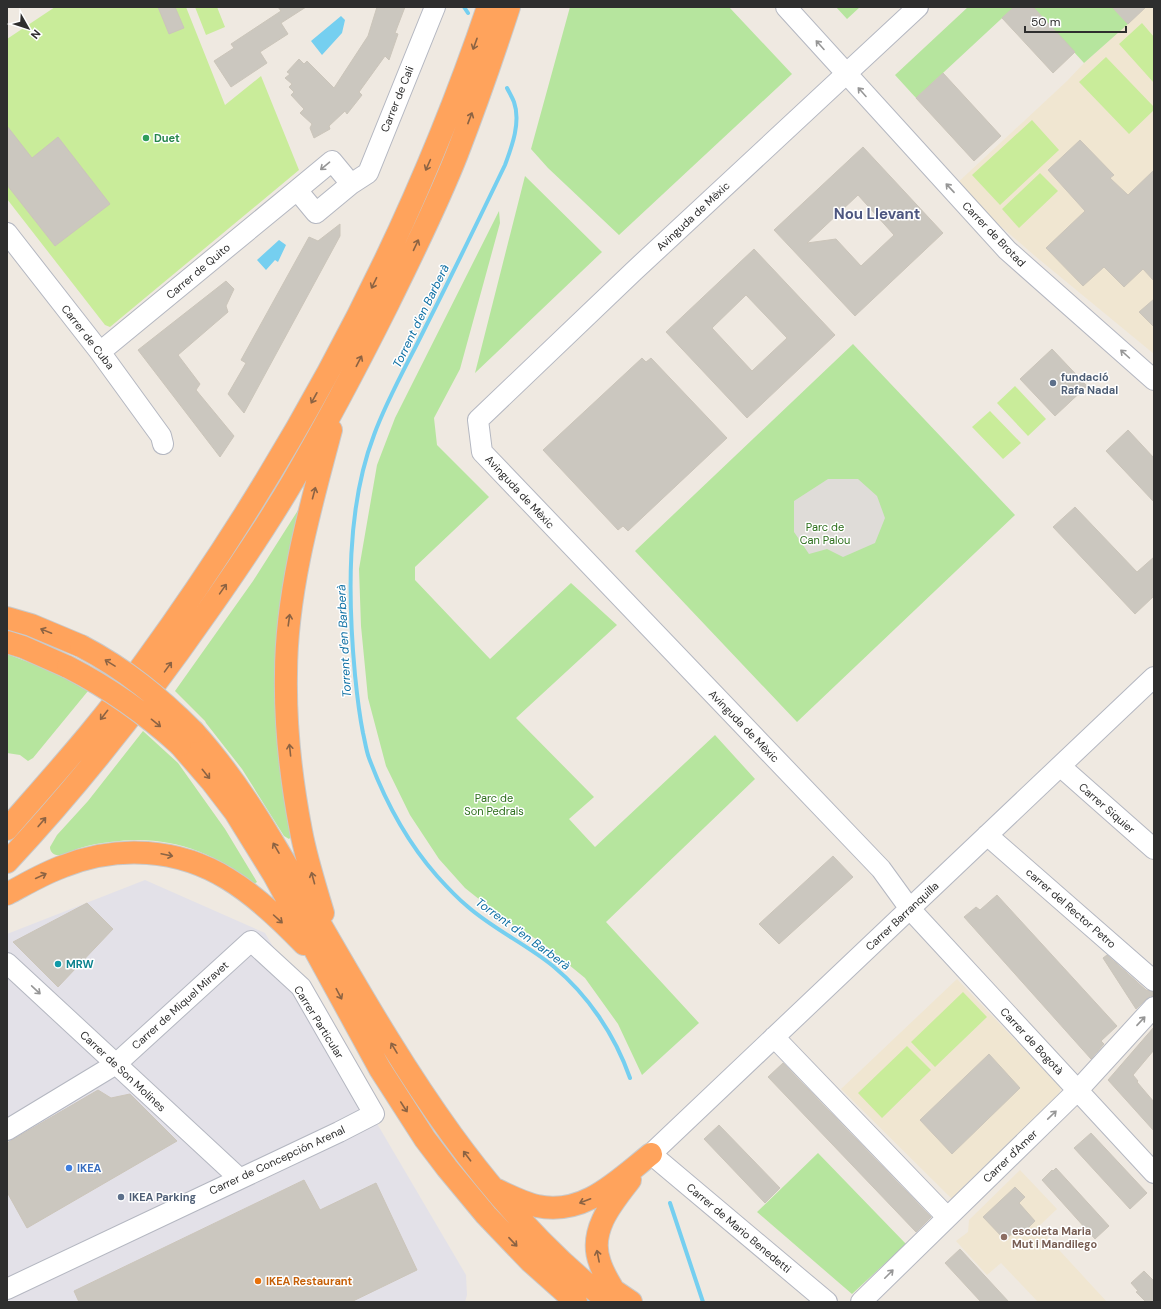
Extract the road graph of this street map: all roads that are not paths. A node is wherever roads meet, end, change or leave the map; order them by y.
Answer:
1 (435, 7) edge
2 (488, 7) edge
3 (510, 7) edge
4 (786, 7) edge
5 (918, 7) edge
6 (846, 74) junction
7 (351, 184) junction
8 (297, 190) junction
9 (7, 233) edge
10 (100, 352) junction
11 (1154, 380) edge
12 (341, 396) junction
13 (163, 444) dead end
14 (7, 618) edge
15 (7, 642) edge
16 (1154, 677) edge
17 (187, 738) junction
18 (1060, 766) junction
19 (7, 829) edge
20 (987, 835) junction
21 (1154, 849) edge
22 (7, 862) edge
23 (7, 894) edge
24 (910, 909) junction
25 (251, 941) joint
26 (326, 951) junction
27 (7, 963) edge
28 (1154, 981) edge
29 (1154, 1007) edge
30 (774, 1037) junction
31 (116, 1064) junction
32 (1078, 1090) junction
33 (374, 1114) joint
34 (7, 1130) edge
35 (651, 1154) junction
36 (1154, 1173) edge
37 (239, 1178) junction
38 (490, 1187) junction
39 (947, 1217) junction
40 (7, 1289) edge
41 (618, 1298) edge
42 (576, 1302) edge
43 (827, 1302) edge
44 (861, 1302) edge

1 - 7 street, Carrer de Cali
2 -> 19 highway
12 -> 3 highway
6 -> 4 street, Carrer de Brotad
5 - 6 street, Avinguda de Mèxic
11 -> 6 street, Carrer de Brotad
6 - 24 street, Avinguda de Mèxic
7 -> 8 street, Carrer de Quito
7 - 8 street
8 - 10 street, Carrer de Quito
9 - 10 street, Carrer de Cuba
10 - 13 street, Carrer de Cuba
22 -> 12 highway
26 -> 12 highway
17 -> 14 highway, bridge
15 -> 17 highway, bridge
16 - 18 street, Carrer Barranquilla
17 - 26 highway
18 - 20 street, Carrer Barranquilla
18 - 21 street, Carrer Siquier
20 - 24 street, Carrer Barranquilla
20 - 28 street, carrer del Rector Petro
23 -> 26 highway
24 - 30 street, Carrer Barranquilla
24 - 32 street, Carrer de Bogotà
25 - 31 street, Carrer de Miquel Miravet
25 - 33 street, Carrer Particular
38 -> 26 highway
26 -> 42 highway
27 -> 31 street, Carrer de Son Molines
32 -> 29 street, Carrer d'Amer
30 - 35 street, Carrer Barranquilla
30 - 39 street
31 - 34 street, Carrer de Miquel Miravet
31 - 37 street, Carrer de Son Molines
32 - 36 street, Carrer de Bogotà
39 -> 32 street, Carrer d'Amer
33 - 37 street, Carrer de Concepción Arenal
35 -> 38 highway
41 -> 35 highway
35 - 43 street, Carrer de Mario Benedetti
37 - 40 street, Carrer de Concepción Arenal
38 - 41 highway
44 -> 39 street, Carrer d'Amer

